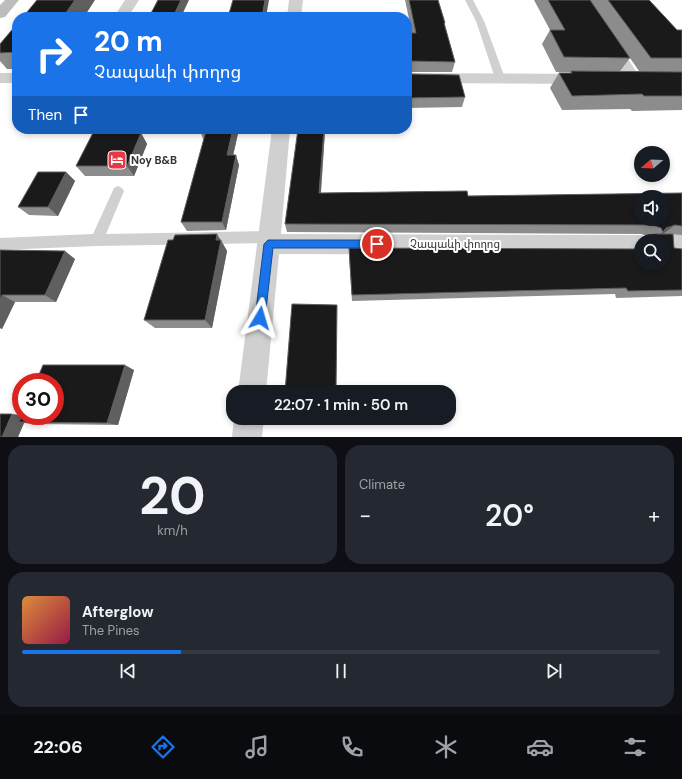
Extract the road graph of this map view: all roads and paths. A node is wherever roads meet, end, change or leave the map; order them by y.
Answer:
1 (12, 0) edge
2 (132, 0) edge
3 (296, 0) edge
4 (469, 0) edge
5 (581, 0) edge
6 (125, 12) edge
7 (295, 12) edge
8 (0, 14) edge
9 (0, 78) edge
10 (12, 78) edge
11 (412, 78) edge
12 (500, 78) junction
13 (280, 134) edge
14 (118, 191) dead end
15 (97, 240) junction
16 (269, 240) junction
17 (0, 244) edge
18 (634, 245) edge
19 (670, 245) edge
20 (682, 245) edge
21 (253, 385) edge
22 (248, 425) edge
23 (247, 437) edge

1 - 8 main road
2 - 6 street
3 - 7 street
4 - 12 lane
5 - 12 street
9 - 10 street
11 - 12 street
13 - 16 street
14 - 15 lane
15 - 16 lane
15 - 17 lane
16 - 18 street, Չապաևի փողոց
16 - 21 street
19 - 20 street
22 - 23 street

